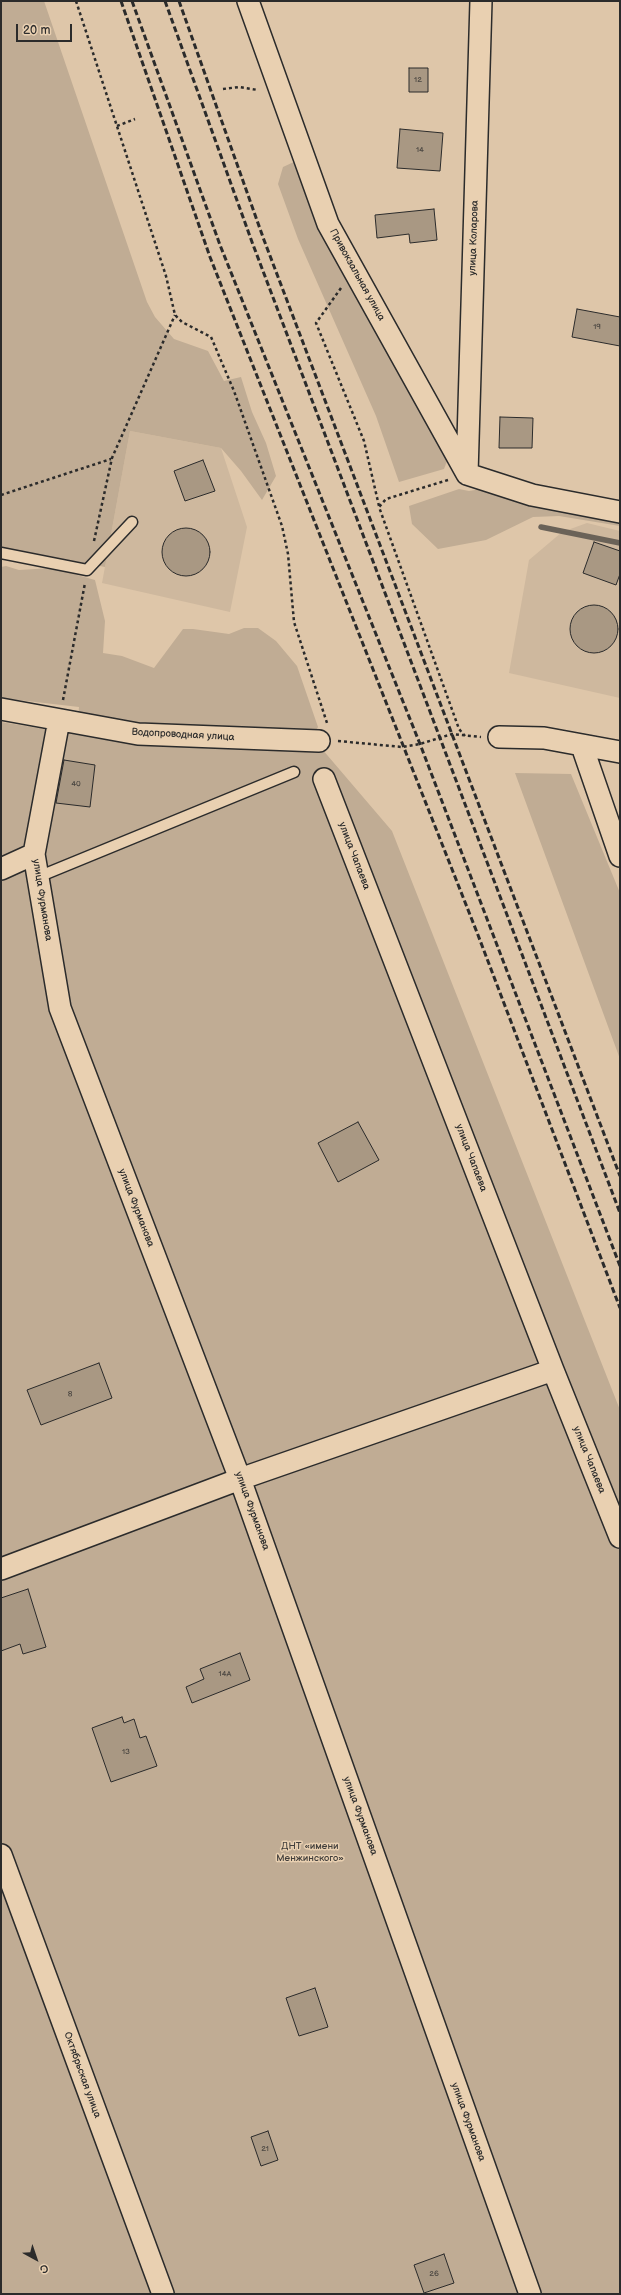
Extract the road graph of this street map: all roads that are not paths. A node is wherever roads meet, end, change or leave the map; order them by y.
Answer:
1 (248, 1) edge
2 (481, 1) edge
3 (467, 474) junction
4 (620, 512) edge
5 (132, 522) dead end
6 (1, 553) edge
7 (1, 709) edge
8 (59, 720) junction
9 (327, 736) road end
10 (499, 737) road end
11 (582, 746) junction
12 (620, 752) edge
13 (294, 772) dead end
14 (324, 779) dead end
15 (34, 854) junction
16 (620, 856) edge
17 (1, 869) edge
18 (38, 877) junction
19 (553, 1370) junction
20 (240, 1479) junction
21 (620, 1537) edge
22 (1, 1568) edge
23 (1, 1855) edge
24 (163, 2294) edge
25 (530, 2294) edge

1 - 3 street, Привокзальная улица
2 - 3 street, улица Коларова
3 - 4 street
5 - 6 lane
7 - 8 street, Водопроводная улица
8 - 9 street, Водопроводная улица
8 - 15 street, улица Фурманова
10 - 11 street
11 - 12 street
11 - 16 street
13 - 18 lane
14 - 19 street, улица Чапаева
15 - 17 street
15 - 18 street, улица Фурманова
18 - 20 street, улица Фурманова
19 - 20 street
19 - 21 street, улица Чапаева
20 - 22 street
20 - 25 street, улица Фурманова
23 - 24 street, Октябрьская улица

